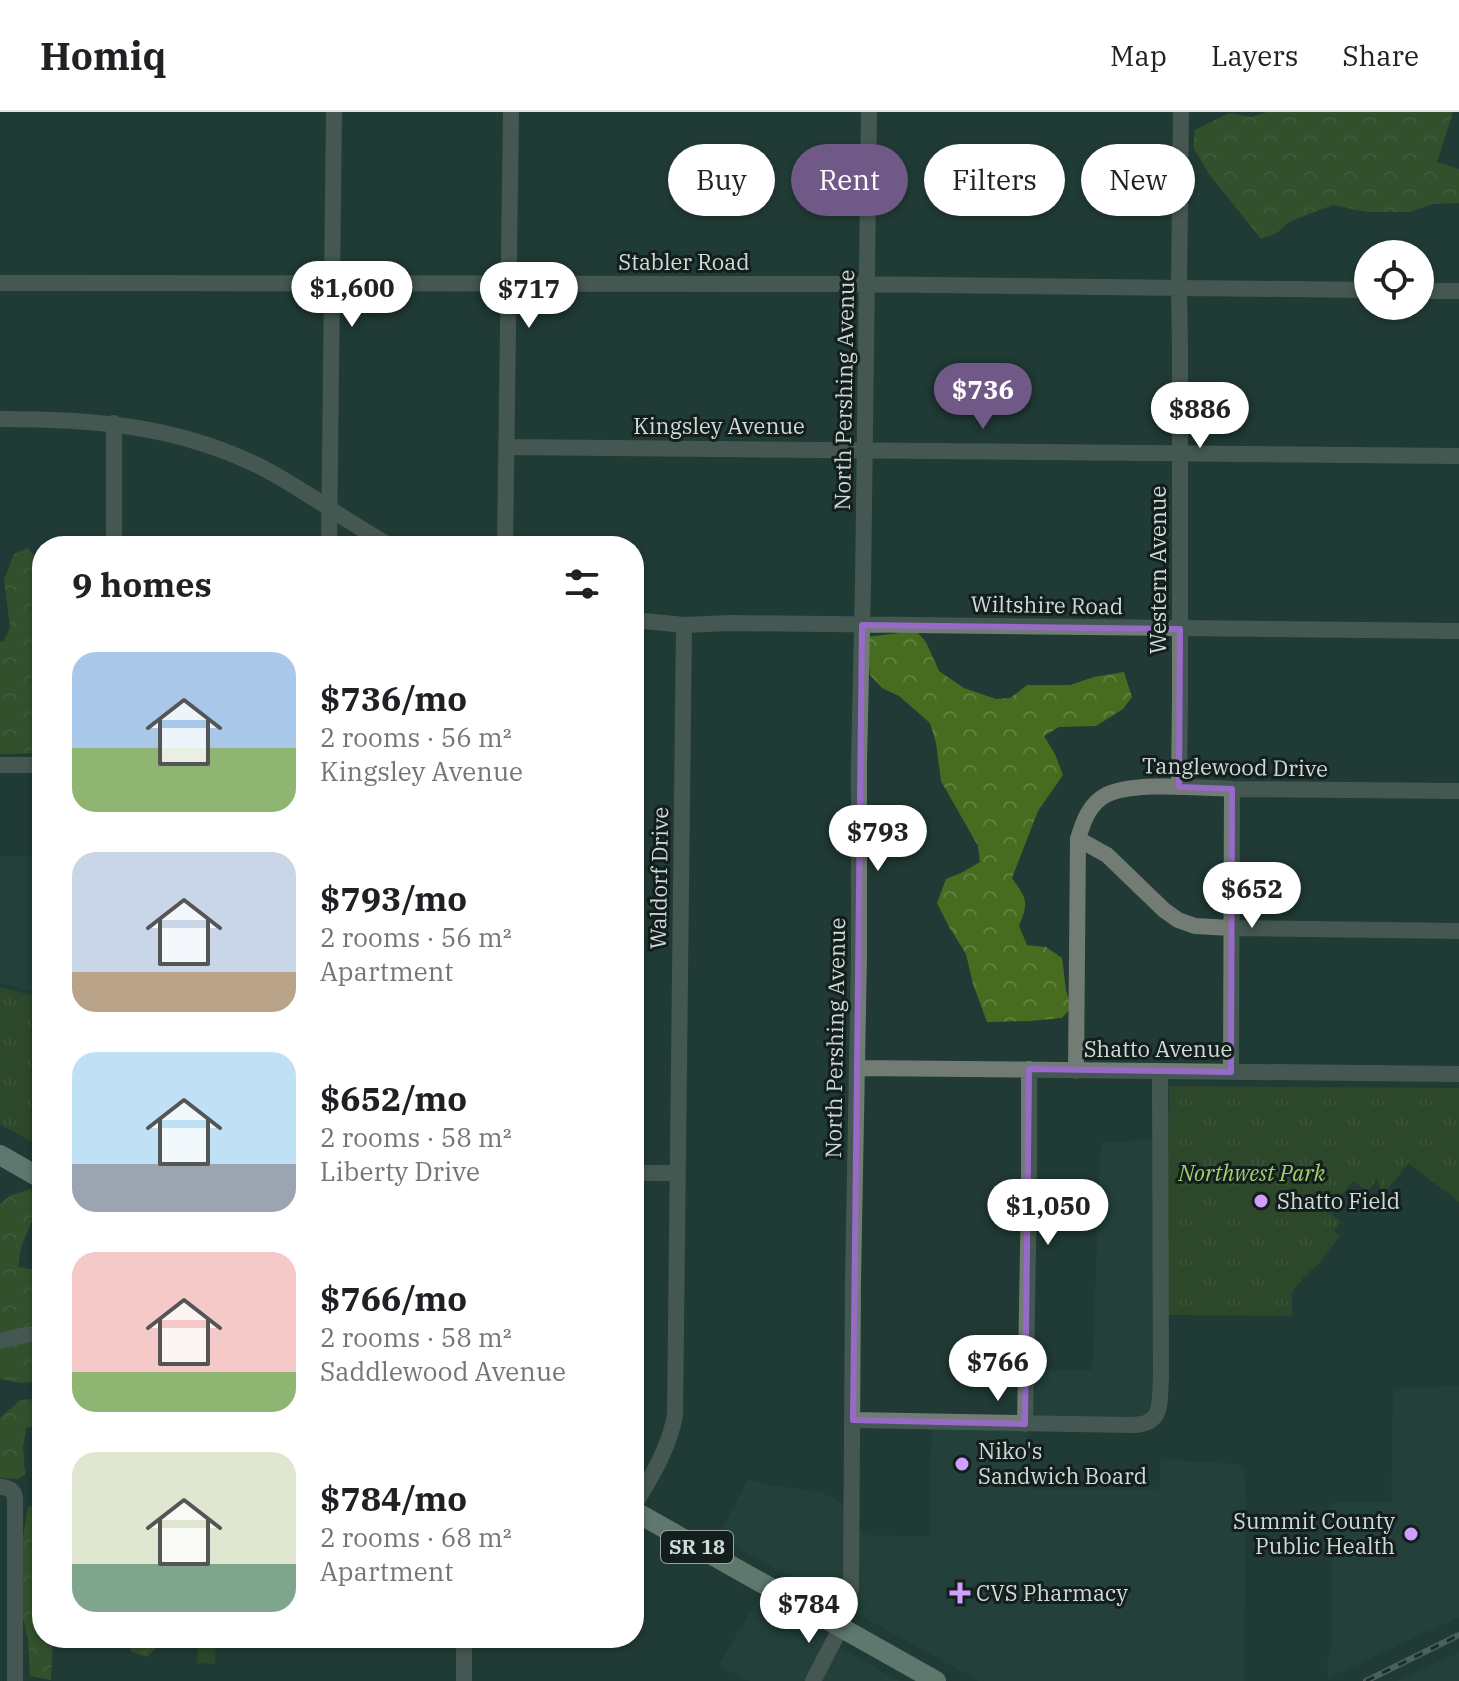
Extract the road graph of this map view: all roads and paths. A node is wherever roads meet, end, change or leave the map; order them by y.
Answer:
1 (334, 112) edge
2 (511, 112) edge
3 (869, 112) edge
4 (1181, 112) edge
5 (0, 283) edge
6 (333, 283) junction
7 (509, 284) junction
8 (867, 284) junction
9 (1179, 289) junction
10 (1354, 290) edge
11 (1434, 291) edge
12 (1459, 291) edge
13 (0, 419) edge
14 (114, 423) junction
15 (506, 447) junction
16 (865, 449) junction
17 (1180, 453) junction
18 (1459, 456) edge
19 (329, 509) junction
20 (114, 536) edge
21 (329, 536) edge
22 (374, 536) edge
23 (505, 536) edge
24 (644, 621) edge
25 (684, 625) junction
26 (862, 625) junction
27 (1180, 629) junction
28 (1459, 631) edge
29 (0, 765) edge
30 (32, 765) edge
31 (1179, 787) junction
32 (1232, 789) junction
33 (1459, 791) edge
34 (1078, 839) junction
35 (1232, 928) junction
36 (1459, 931) edge
37 (857, 1068) junction
38 (1029, 1069) junction
39 (1076, 1071) junction
40 (1160, 1071) junction
41 (1231, 1072) junction
42 (1459, 1074) edge
43 (0, 1155) edge
44 (32, 1173) edge
45 (644, 1173) edge
46 (677, 1173) junction
47 (32, 1333) edge
48 (0, 1341) edge
49 (853, 1420) junction
50 (1025, 1424) junction
51 (5, 1488) edge
52 (644, 1490) edge
53 (644, 1514) edge
54 (841, 1627) junction
55 (464, 1648) edge
56 (15, 1681) edge
57 (464, 1681) edge
58 (813, 1681) edge
59 (936, 1681) edge

1 - 6 street
2 - 7 street
3 - 8 street, North Pershing Avenue
4 - 9 street, Western Avenue
5 - 6 street, Stabler Road
6 - 7 street, Stabler Road
6 - 19 street
7 - 8 street, Stabler Road
7 - 15 street
8 - 9 street, Stabler Road
8 - 16 street, North Pershing Avenue
9 - 10 street, Stabler Road
9 - 17 street, Western Avenue
11 - 12 street
13 - 14 street
14 - 19 street
14 - 20 street
15 - 16 street, Kingsley Avenue
15 - 23 street
16 - 17 street, Kingsley Avenue
16 - 26 street, North Pershing Avenue
17 - 18 street, Kingsley Avenue
17 - 27 street, Western Avenue
19 - 21 street
19 - 22 street
24 - 25 street, Wiltshire Road
25 - 26 street, Wiltshire Road
25 - 46 street, Waldorf Drive
26 - 27 street, Wiltshire Road
26 - 37 street, North Pershing Avenue
27 - 28 street, Wiltshire Road
27 - 31 street, Western Avenue
29 - 30 street
31 - 32 street, Tanglewood Drive
31 - 34 street, Tanglewood Drive
32 - 33 street, Tanglewood Drive
32 - 35 street
34 - 35 street
34 - 39 street, Tanglewood Drive
35 - 36 street
35 - 41 street
37 - 38 street, Shatto Avenue
37 - 49 street, North Pershing Avenue
38 - 39 street, Shatto Avenue
38 - 50 street
39 - 40 street, Shatto Avenue
40 - 41 street, Shatto Avenue
40 - 50 street
41 - 42 street, Shatto Avenue
43 - 44 main road
45 - 46 street
46 - 52 street, Waldorf Drive
47 - 48 street
49 - 50 street
49 - 54 street, North Pershing Avenue
51 - 56 street
53 - 54 main road, SR 18
54 - 58 street, North Pershing Avenue
54 - 59 main road, SR 18
55 - 57 street

